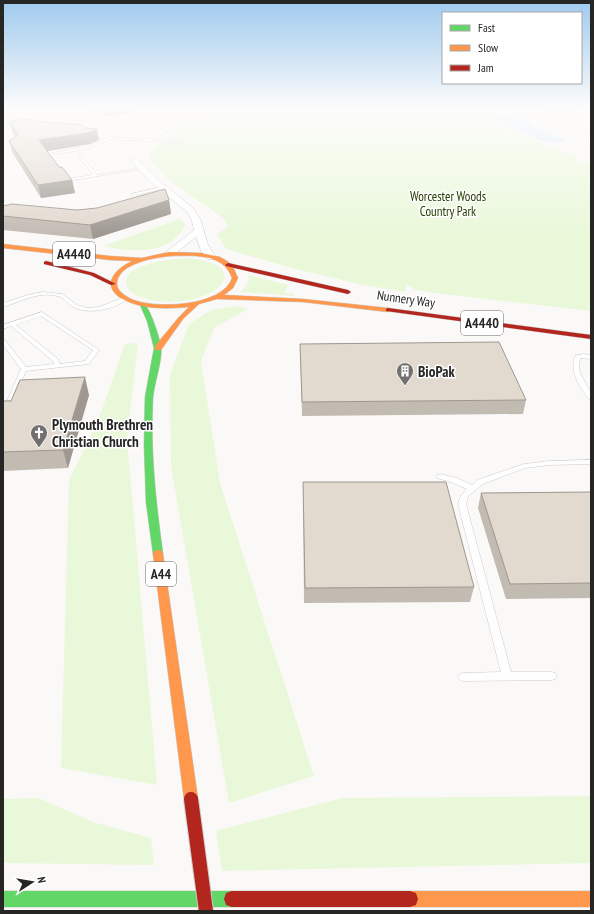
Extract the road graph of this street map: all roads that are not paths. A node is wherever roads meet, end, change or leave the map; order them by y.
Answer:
1 (69, 151) edge
2 (54, 153) edge
3 (80, 156) dead end
4 (135, 161) dead end
5 (142, 169) junction
6 (96, 176) junction
7 (67, 180) edge
8 (162, 188) junction
9 (138, 206) edge
10 (198, 231) junction
11 (3, 246) edge
12 (169, 254) junction
13 (211, 257) junction
14 (145, 259) junction
15 (40, 262) dead end
16 (228, 265) junction
17 (113, 284) junction
18 (354, 293) dead end
19 (217, 297) junction
20 (125, 299) junction
21 (196, 304) junction
22 (3, 305) edge
23 (143, 305) junction
24 (13, 325) junction
25 (3, 327) edge
26 (591, 337) edge
27 (3, 341) edge
28 (158, 348) junction
29 (591, 357) edge
30 (58, 366) junction
31 (24, 369) junction
32 (591, 398) edge
33 (3, 417) edge
34 (588, 462) edge
35 (440, 476) dead end
36 (471, 488) junction
37 (552, 676) dead end
38 (463, 677) dead end
39 (507, 677) junction
40 (3, 899) edge
41 (591, 899) edge
42 (206, 911) edge

1 - 2 lane
3 - 6 lane
4 - 5 street
5 - 6 lane
5 - 8 street
6 - 7 lane
8 - 9 lane
8 - 10 street
10 - 12 street
10 - 13 street
11 - 14 main road, A4440
12 - 13 main road
12 - 14 main road
13 - 16 main road
14 - 17 main road
15 - 17 main road, A4440
16 - 18 main road
16 - 19 main road
17 - 20 main road
19 - 21 main road
19 - 26 main road, Nunnery Way / A4440
20 - 22 lane
20 - 23 main road
21 - 23 main road
21 - 28 main road, A44
23 - 28 main road, A44
24 - 25 lane
24 - 30 lane
24 - 30 lane
27 - 31 lane
28 - 42 main road, A44, bridge
29 - 32 lane
30 - 31 lane
31 - 33 lane
34 - 36 lane
35 - 36 lane
36 - 39 lane
37 - 39 lane
38 - 39 lane
40 - 41 main road

